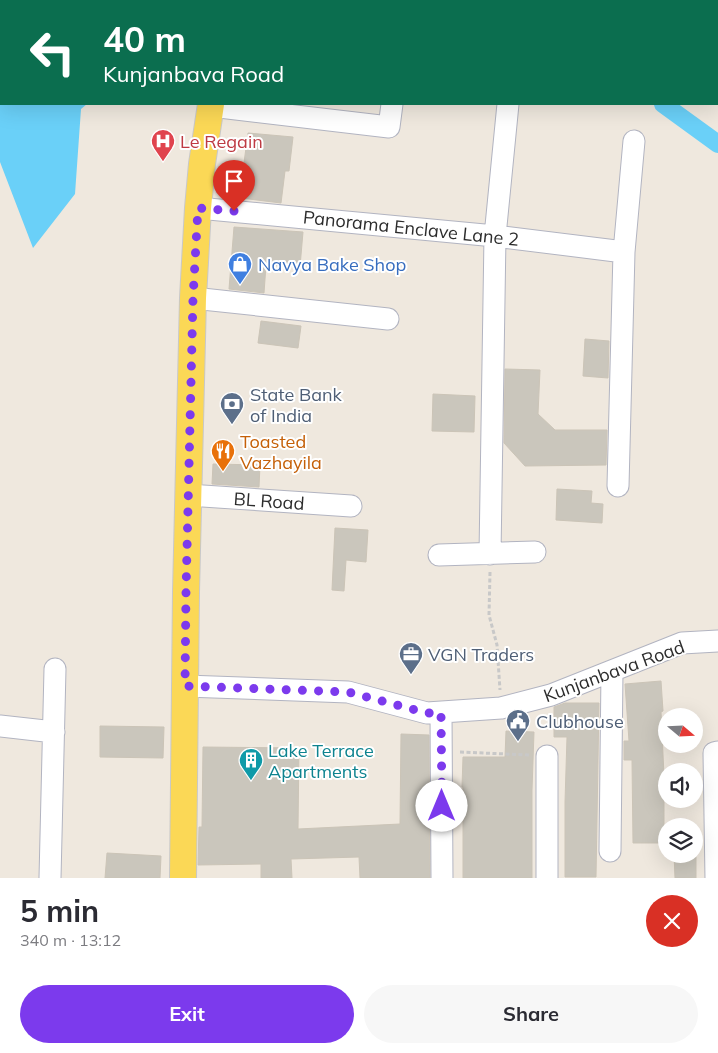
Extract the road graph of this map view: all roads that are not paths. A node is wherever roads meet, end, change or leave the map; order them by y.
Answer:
1 (211, 105) edge
2 (392, 105) edge
3 (508, 105) edge
4 (634, 141) dead end
5 (198, 208) junction
6 (495, 236) junction
7 (624, 252) junction
8 (193, 298) junction
9 (388, 319) dead end
10 (618, 486) dead end
11 (188, 495) junction
12 (351, 506) dead end
13 (535, 552) dead end
14 (490, 554) junction
15 (439, 555) dead end
16 (718, 641) edge
17 (55, 669) dead end
18 (612, 671) junction
19 (185, 686) junction
20 (441, 713) junction
21 (0, 726) edge
22 (54, 732) junction
23 (718, 752) edge
24 (547, 756) road end
25 (610, 851) dead end
26 (50, 878) edge
27 (184, 878) edge
28 (442, 878) edge
29 (547, 878) edge
30 (716, 878) edge

1 - 2 street
1 - 5 main road
3 - 6 street
4 - 7 street
5 - 6 street, Panorama Enclave Lane 2
5 - 8 main road
6 - 7 street, Panorama Enclave Lane 2
6 - 14 street
7 - 10 street
8 - 9 street
8 - 11 main road
11 - 12 street, BL Road
11 - 19 main road
13 - 14 street
14 - 15 street
16 - 18 street, Kunjanbava Road
17 - 22 street
18 - 20 street, Kunjanbava Road
18 - 25 street
19 - 20 street, Kunjanbava Road
19 - 27 main road
20 - 28 street
21 - 22 street
22 - 26 street
23 - 30 street
24 - 29 street

